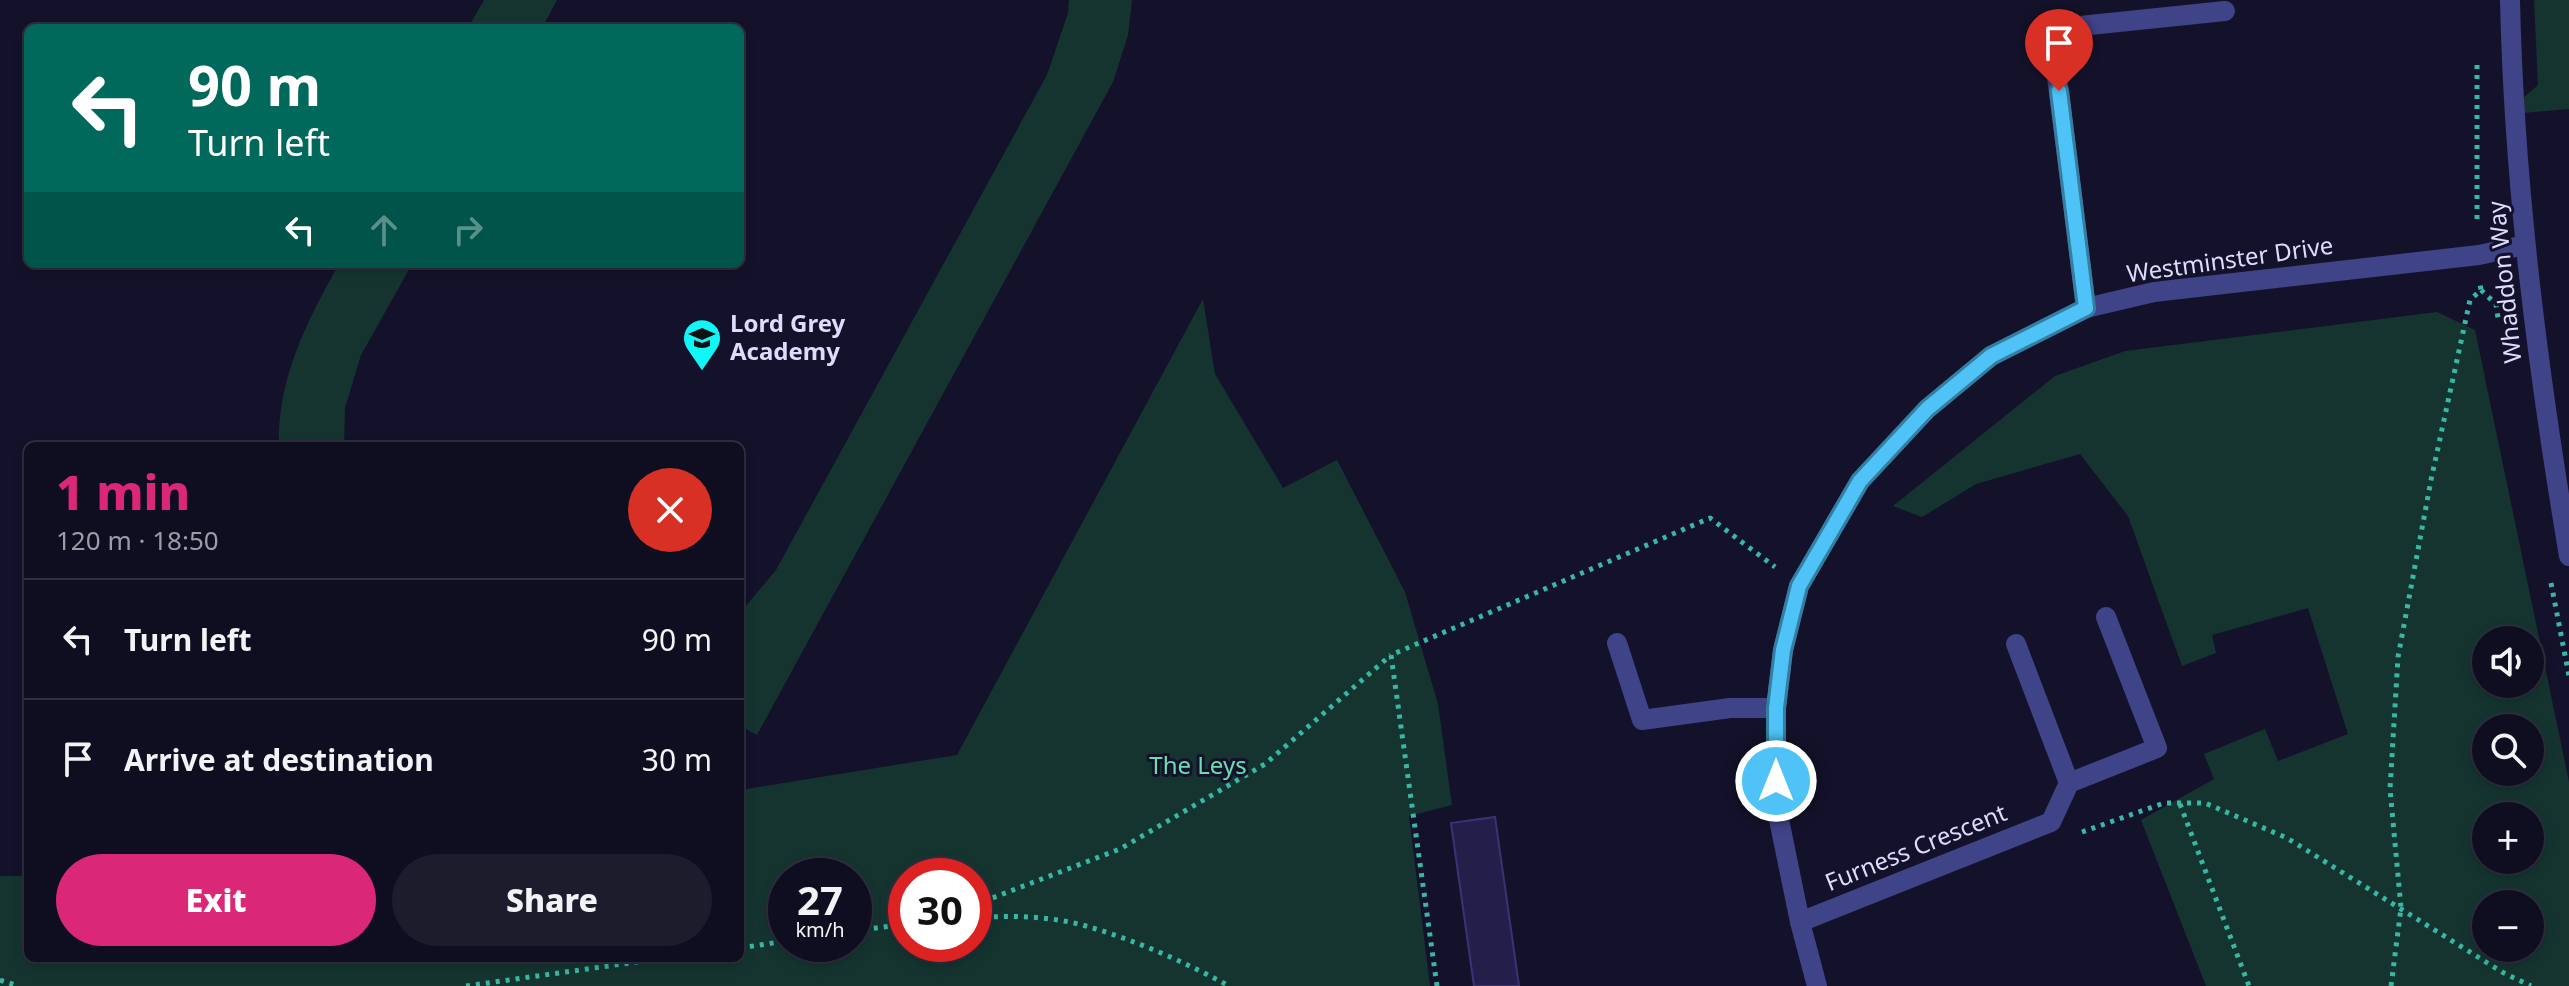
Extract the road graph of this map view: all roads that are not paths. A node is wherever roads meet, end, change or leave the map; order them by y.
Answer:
1 (2510, 0) edge
2 (2225, 11) dead end
3 (2525, 245) junction
4 (2086, 308) junction
5 (2569, 556) edge
6 (2106, 617) dead end
7 (1617, 643) dead end
8 (2016, 644) dead end
9 (1776, 708) junction
10 (2069, 783) junction
11 (1800, 922) junction
12 (1817, 986) edge

1 - 3 street, Whaddon Way
2 - 4 street
3 - 4 street, Westminster Drive
3 - 5 street, Whaddon Way
4 - 9 street, Westminster Drive
6 - 10 street
7 - 9 street
8 - 10 street
9 - 11 street, Westminster Drive
10 - 11 street, Furness Crescent
11 - 12 street, Westminster Drive

